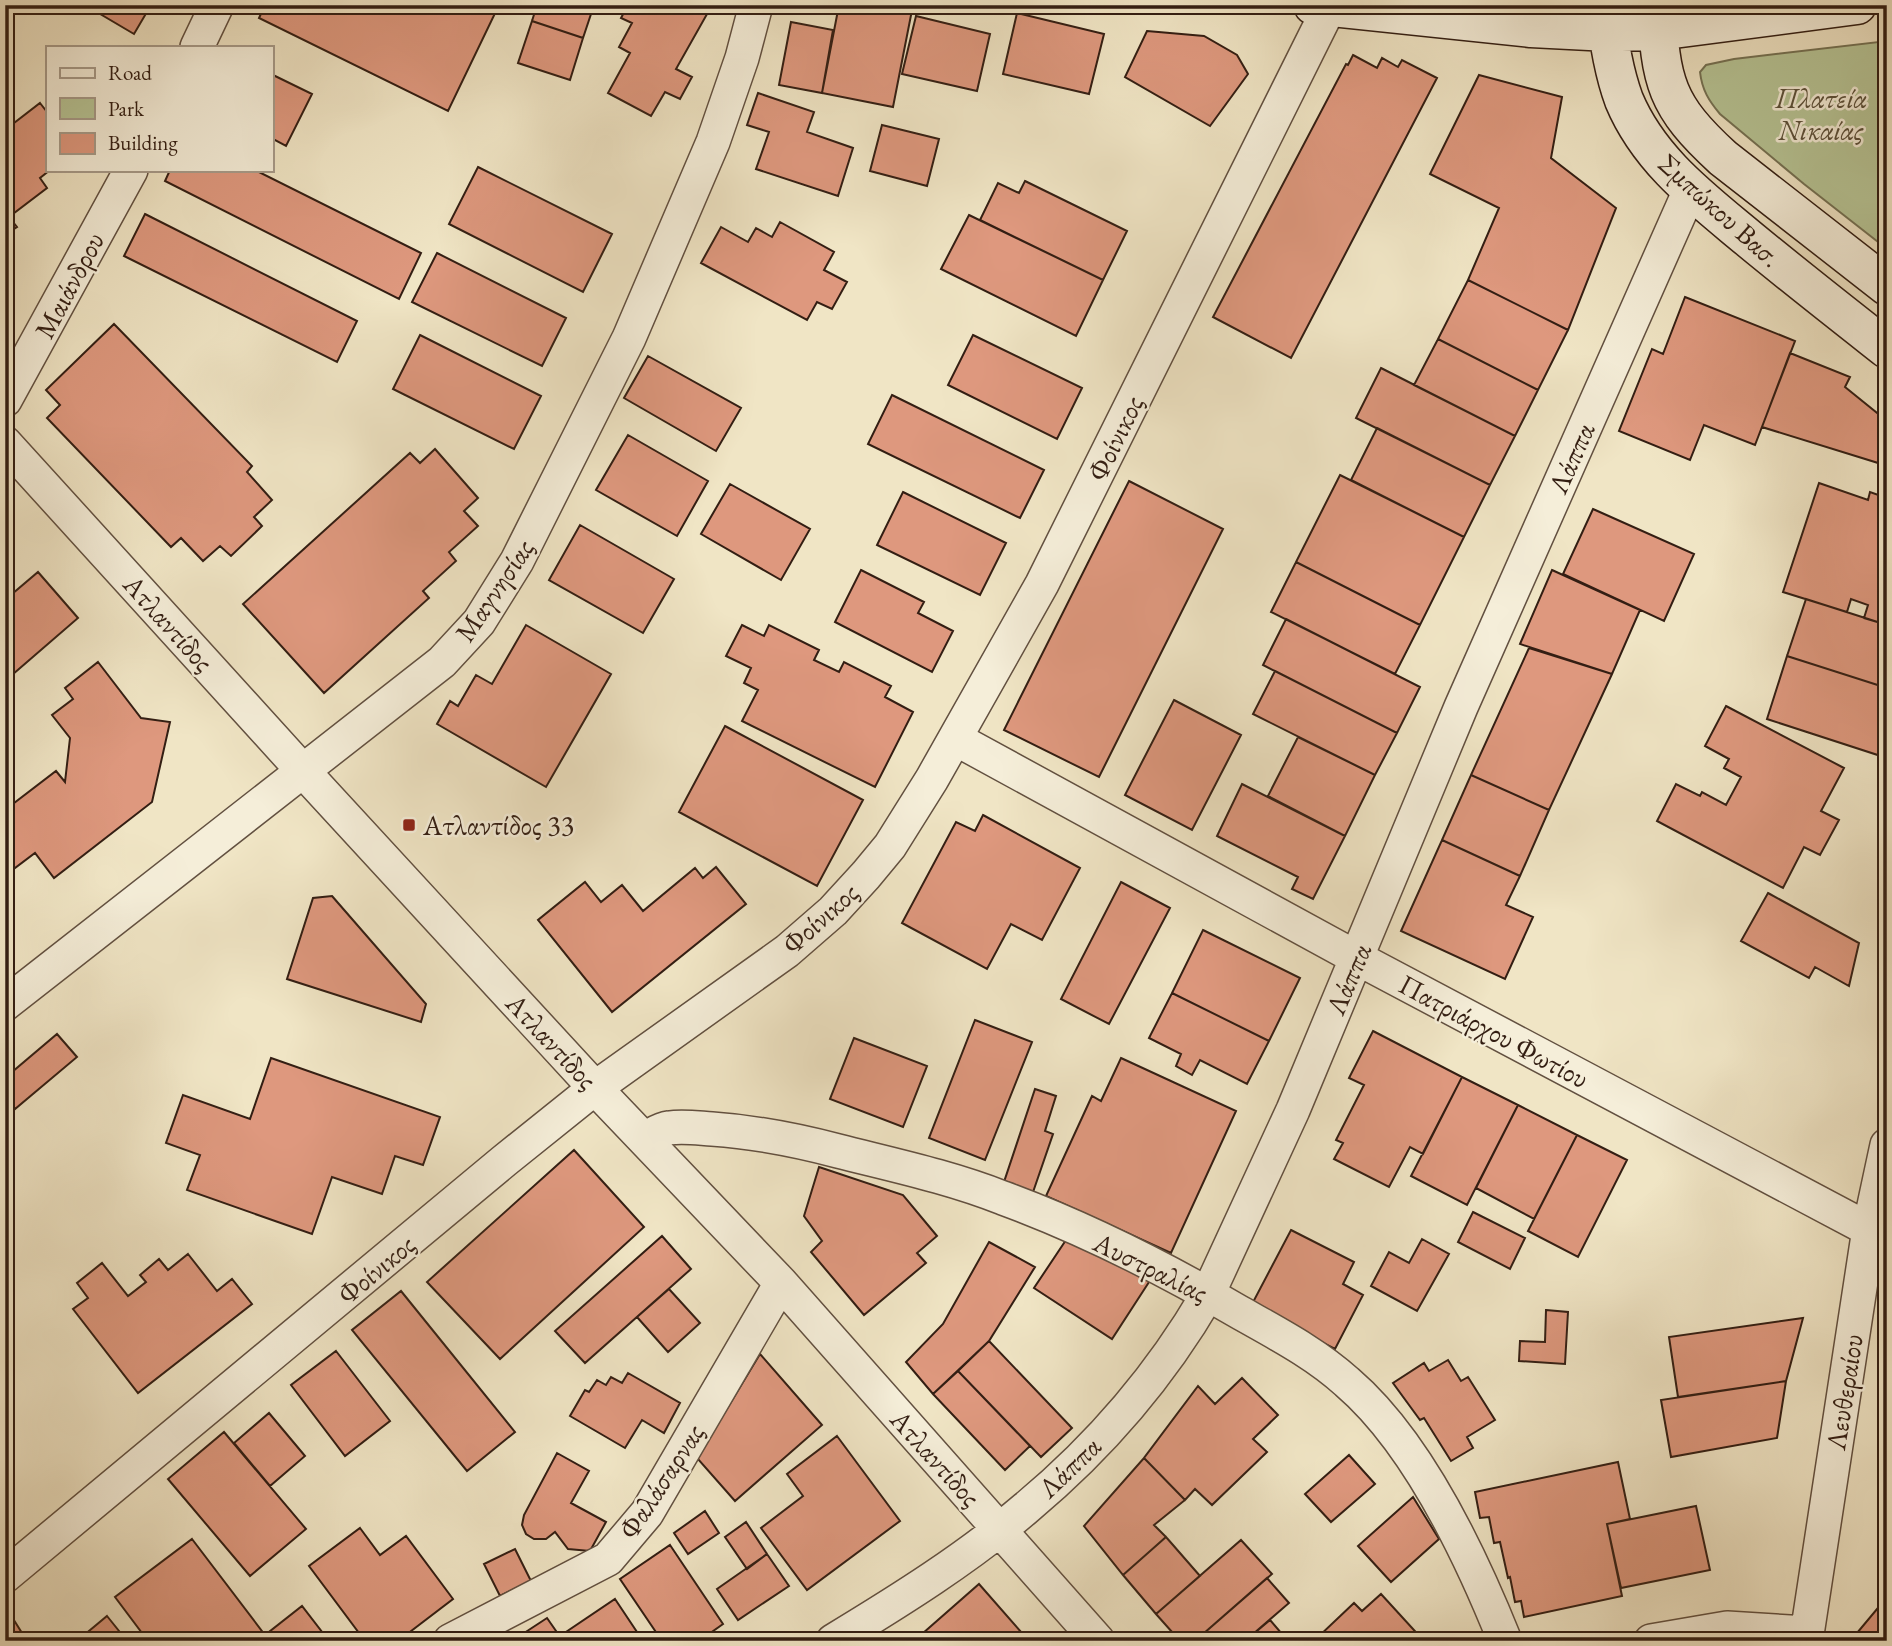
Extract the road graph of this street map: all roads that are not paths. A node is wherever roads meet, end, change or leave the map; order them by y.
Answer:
1 (217, 5) edge
2 (756, 5) edge
3 (1857, 5) edge
4 (1321, 6) edge
5 (1657, 18) edge
6 (1607, 19) edge
7 (197, 46) edge
8 (130, 172) edge
9 (1690, 190) junction
10 (1887, 286) edge
11 (1887, 349) edge
12 (5, 400) edge
13 (5, 443) edge
14 (956, 739) junction
15 (303, 771) junction
16 (1357, 958) junction
17 (5, 1004) edge
18 (596, 1088) junction
19 (644, 1139) junction
20 (1887, 1145) edge
21 (1878, 1234) edge
22 (781, 1283) junction
23 (1208, 1294) junction
24 (999, 1529) junction
25 (5, 1576) edge
26 (1806, 1637) edge
27 (450, 1641) edge
28 (834, 1641) edge
29 (1098, 1641) edge
30 (1504, 1641) edge
31 (1651, 1641) edge

1 - 7 street
2 - 15 street, Μαγνησίας
3 - 5 main road
4 - 6 main road
4 - 14 street, Φοίνικος
5 - 6 main road
5 - 10 main road, Σμπώκου Βασ.
6 - 9 main road, Σμπώκου Βασ.
8 - 12 street, Μαιάνδρου
9 - 11 main road, Σμπώκου Βασ.
9 - 16 street, Λάππα
13 - 15 street, Ατλαντίδος
14 - 16 street, Πατριάρχου Φωτίου
14 - 18 street, Φοίνικος
15 - 17 street, Μαγνησίας
15 - 18 street, Ατλαντίδος
16 - 21 street, Πατριάρχου Φωτίου
16 - 23 street, Λάππα
18 - 19 street, Ατλαντίδος
18 - 25 street, Φοίνικος
19 - 22 street, Ατλαντίδος
19 - 23 street, Αυστραλίας
20 - 21 street, Λευθεραίου
21 - 26 street, Λευθεραίου
22 - 24 street, Ατλαντίδος
22 - 27 street, Φαλάσαρνας
23 - 24 street, Λάππα
23 - 30 street, Αυστραλίας
24 - 28 street, Λάππα
24 - 29 street, Ατλαντίδος
26 - 31 street

